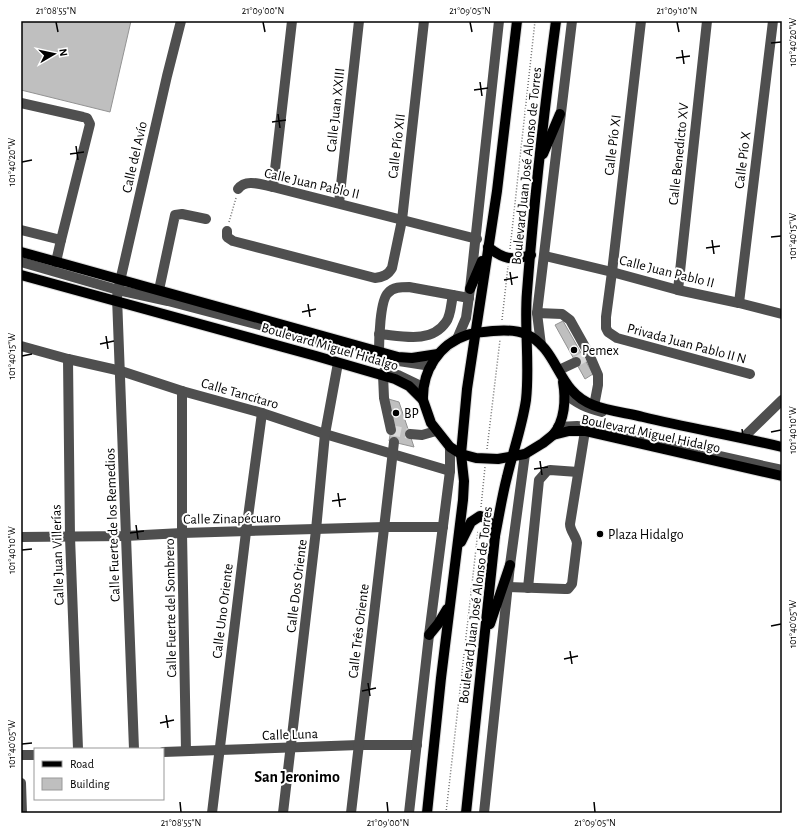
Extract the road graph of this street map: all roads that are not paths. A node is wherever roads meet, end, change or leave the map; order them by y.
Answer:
1 (181, 21) edge
2 (292, 21) edge
3 (360, 21) edge
4 (424, 21) edge
5 (499, 21) edge
6 (517, 21) edge
7 (556, 21) edge
8 (572, 21) edge
9 (641, 21) edge
10 (707, 21) edge
11 (773, 21) edge
12 (21, 103) edge
13 (560, 114) junction
14 (539, 166) junction
15 (273, 187) junction
16 (238, 189) road end
17 (339, 203) junction
18 (206, 219) dead end
19 (402, 220) junction
20 (21, 230) edge
21 (227, 231) road end
22 (476, 239) junction
23 (61, 240) junction
24 (488, 247) junction
25 (21, 252) edge
26 (531, 255) junction
27 (545, 256) junction
28 (21, 262) edge
29 (56, 262) junction
30 (21, 271) edge
31 (612, 272) junction
32 (21, 275) edge
33 (120, 279) junction
34 (159, 290) junction
35 (678, 290) junction
36 (470, 294) junction
37 (453, 295) junction
38 (118, 296) junction
39 (739, 303) junction
40 (537, 313) junction
41 (782, 314) edge
42 (476, 333) junction
43 (379, 334) junction
44 (527, 334) junction
45 (458, 339) junction
46 (541, 345) junction
47 (21, 346) edge
48 (379, 352) junction
49 (438, 354) junction
50 (583, 358) junction
51 (68, 359) junction
52 (338, 363) junction
53 (431, 366) junction
54 (559, 370) junction
55 (121, 371) junction
56 (750, 374) dead end
57 (382, 376) junction
58 (563, 380) junction
59 (423, 387) junction
60 (182, 391) junction
61 (565, 393) junction
62 (423, 400) junction
63 (782, 400) edge
64 (594, 406) junction
65 (262, 413) junction
66 (391, 430) dead end
67 (436, 431) junction
68 (555, 431) junction
69 (585, 431) junction
70 (325, 434) junction
71 (410, 434) tunnel mouth
72 (743, 438) junction
73 (394, 442) dead end
74 (450, 447) junction
75 (782, 447) edge
76 (782, 451) edge
77 (392, 453) junction
78 (461, 454) junction
79 (525, 454) junction
80 (512, 456) junction
81 (782, 470) edge
82 (450, 471) junction
83 (578, 472) junction
84 (782, 476) edge
85 (517, 507) junction
86 (536, 510) junction
87 (384, 527) junction
88 (443, 527) junction
89 (316, 530) junction
90 (246, 532) junction
91 (182, 533) junction
92 (126, 536) junction
93 (495, 536) junction
94 (21, 537) edge
95 (70, 537) junction
96 (457, 550) junction
97 (510, 565) junction
98 (508, 587) junction
99 (528, 588) junction
100 (450, 602) junction
101 (429, 635) junction
102 (484, 643) junction
103 (359, 745) junction
104 (417, 745) junction
105 (290, 747) junction
106 (78, 748) edge
107 (134, 748) edge
108 (219, 750) junction
109 (186, 751) junction
110 (164, 752) edge
111 (21, 755) edge
112 (34, 755) edge
113 (21, 783) edge
114 (22, 813) edge
115 (212, 813) edge
116 (283, 813) edge
117 (351, 813) edge
118 (409, 813) edge
119 (428, 813) edge
120 (466, 813) edge
121 (484, 813) edge

1 - 33 street, Calle del Avío
2 - 15 street
3 - 17 street, Calle Juan XXIII
4 - 19 street, Calle Pío XII
5 - 22 street
6 - 24 main road, Boulevard Juan José Alonso de Torres
7 - 14 main road, Boulevard Juan José Alonso de Torres
8 - 13 street, Boulevard Juan José Alonso de Torres
9 - 31 street, Calle Pío XI
10 - 35 street, Calle Benedicto XV
11 - 39 street, Calle Pío X
12 - 23 street
13 - 14 main road
13 - 27 street, Boulevard Juan José Alonso de Torres
14 - 26 main road, Boulevard Juan José Alonso de Torres
15 - 16 street, Calle Juan Pablo II
15 - 17 street, Calle Juan Pablo II
17 - 19 street, Calle Juan Pablo II
18 - 34 street
19 - 21 street, Calle Pío XII
19 - 22 street, Calle Juan Pablo II
20 - 23 street
22 - 36 street
23 - 29 street
24 - 26 main road
24 - 36 main road
24 - 42 main road, Boulevard Juan José Alonso de Torres
25 - 29 main road, Boulevard Miguel Hidalgo
26 - 44 main road, Boulevard Juan José Alonso de Torres
27 - 31 street, Calle Juan Pablo II
27 - 40 street, Boulevard Juan José Alonso de Torres
28 - 38 street
29 - 33 main road, Boulevard Miguel Hidalgo
30 - 38 street
31 - 35 street, Calle Juan Pablo II
31 - 56 street, Privada Juan Pablo II N
32 - 38 main road, Boulevard Miguel Hidalgo
33 - 34 main road, Boulevard Miguel Hidalgo
33 - 38 street, Calle del Avío
34 - 48 main road, Boulevard Miguel Hidalgo
35 - 39 street, Calle Juan Pablo II
36 - 37 street
36 - 45 street
37 - 43 street
37 - 43 street
38 - 52 main road, Boulevard Miguel Hidalgo
38 - 53 street
38 - 55 street, Calle Fuerte de los Remedios
38 - 59 street
39 - 41 street, Calle Juan Pablo II
40 - 46 street, Boulevard Juan José Alonso de Torres
40 - 50 street
42 - 44 main road, Boulevard Miguel Hidalgo
42 - 45 main road, Boulevard Miguel Hidalgo
42 - 78 main road, Boulevard Juan José Alonso de Torres
43 - 48 street
44 - 46 main road, Boulevard Miguel Hidalgo
44 - 80 main road, Boulevard Juan José Alonso de Torres
45 - 49 main road, Boulevard Miguel Hidalgo
46 - 54 main road, Boulevard Miguel Hidalgo
47 - 51 street, Calle Tancítaro
48 - 49 main road, Boulevard Miguel Hidalgo
49 - 53 main road
50 - 54 street
50 - 64 street
51 - 55 street, Calle Tancítaro
51 - 95 street, Calle Juan Villerías
52 - 57 main road, Boulevard Miguel Hidalgo
52 - 70 street, Calle Dos Oriente
53 - 59 main road
54 - 58 main road, Boulevard Miguel Hidalgo
55 - 60 street, Calle Tancítaro
55 - 92 street, Calle Fuerte de los Remedios
57 - 62 main road, Boulevard Miguel Hidalgo
57 - 66 street
58 - 61 main road
58 - 64 main road, Boulevard Miguel Hidalgo
59 - 62 main road
60 - 65 street, Calle Tancítaro
60 - 91 street, Calle Fuerte del Sombrero
61 - 68 main road
61 - 76 street
62 - 67 main road, Boulevard Miguel Hidalgo
63 - 72 street
64 - 72 main road, Boulevard Miguel Hidalgo
65 - 70 street, Calle Tancítaro
65 - 90 street, Calle Uno Oriente
67 - 71 street
67 - 74 main road, Boulevard Miguel Hidalgo
68 - 69 main road, Boulevard Miguel Hidalgo
68 - 79 main road, Boulevard Miguel Hidalgo
68 - 81 street
69 - 83 street
69 - 84 main road, Boulevard Miguel Hidalgo
70 - 77 street, Calle Tancítaro
70 - 89 street, Calle Dos Oriente
72 - 75 main road, Boulevard Miguel Hidalgo
73 - 77 street, Calle Três Oriente
74 - 78 main road, Boulevard Miguel Hidalgo
74 - 82 street
77 - 82 street, Calle Tancítaro
77 - 87 street, Calle Três Oriente
78 - 80 main road, Boulevard Miguel Hidalgo
78 - 96 main road, Boulevard Juan José Alonso de Torres
79 - 80 main road, Boulevard Miguel Hidalgo
79 - 85 street
80 - 93 main road, Boulevard Juan José Alonso de Torres
82 - 88 street
83 - 86 street
83 - 99 street
85 - 86 street
85 - 97 street
86 - 99 street
87 - 88 street, Calle Zinapécuaro
87 - 89 street, Calle Zinapécuaro
87 - 103 street, Calle Três Oriente
88 - 101 street
89 - 90 street, Calle Zinapécuaro
89 - 105 street, Calle Dos Oriente
90 - 91 street, Calle Zinapécuaro
90 - 108 street, Calle Uno Oriente
91 - 92 street, Calle Zinapécuaro
91 - 109 street, Calle Fuerte del Sombrero
92 - 95 street, Calle Zinapécuaro
92 - 107 street, Calle Fuerte de los Remedios
93 - 96 main road
93 - 102 main road, Boulevard Juan José Alonso de Torres
94 - 95 street, Calle Zinapécuaro
95 - 106 street, Calle Juan Villerías
96 - 100 main road, Boulevard Juan José Alonso de Torres
97 - 98 street
97 - 102 main road
98 - 99 street
98 - 121 street
100 - 101 main road
100 - 119 main road, Boulevard Juan José Alonso de Torres
101 - 104 street
102 - 120 main road, Boulevard Juan José Alonso de Torres
103 - 104 street, Calle Luna
103 - 105 street, Calle Luna
103 - 117 street, Calle Três Oriente
104 - 118 street
105 - 108 street, Calle Luna
105 - 116 street, Calle Dos Oriente
108 - 109 street, Calle Luna
108 - 115 street, Calle Uno Oriente
109 - 110 street, Calle Luna
111 - 112 street
113 - 114 street

